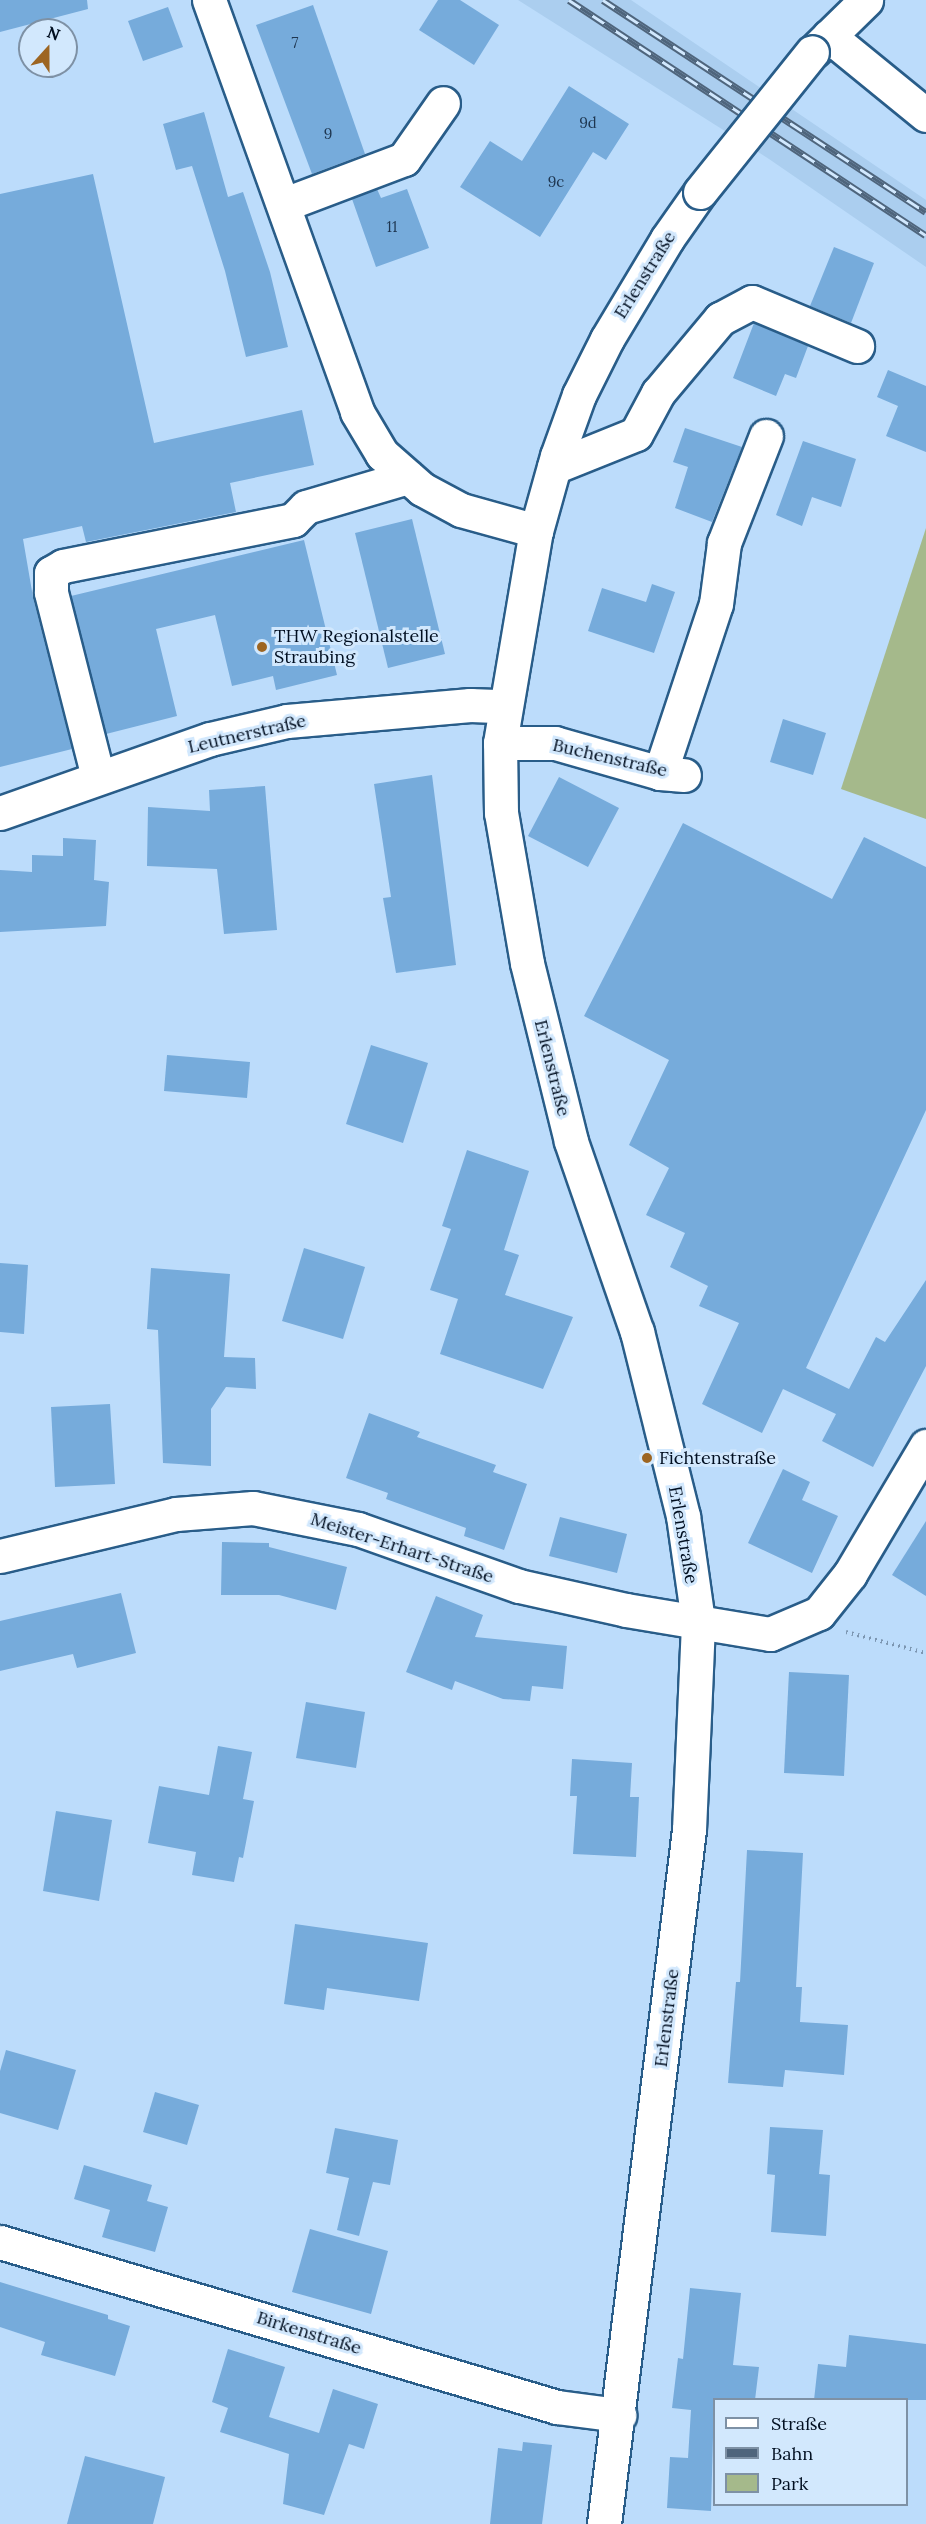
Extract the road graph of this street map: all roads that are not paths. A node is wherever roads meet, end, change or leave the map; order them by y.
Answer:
1 (209, 0) edge
2 (866, 0) edge
3 (821, 44) junction
4 (443, 103) dead end
5 (926, 116) edge
6 (285, 204) junction
7 (857, 346) dead end
8 (766, 436) dead end
9 (554, 467) junction
10 (408, 477) junction
11 (536, 531) junction
12 (503, 706) junction
13 (500, 743) junction
14 (98, 777) junction
15 (0, 813) edge
16 (926, 1446) edge
17 (0, 1556) edge
18 (698, 1621) junction
19 (0, 2242) edge
20 (619, 2415) junction
21 (604, 2524) edge

1 - 6 street
2 - 3 street, Erlenstraße
3 - 5 street
3 - 9 street, Erlenstraße, bridge
4 - 6 street
6 - 10 street
7 - 9 street
8 - 13 street, Buchenstraße
9 - 11 street, Erlenstraße
10 - 11 street
10 - 14 street
11 - 12 street, Erlenstraße
12 - 13 street, Erlenstraße
12 - 14 street, Leutnerstraße
13 - 18 street, Erlenstraße
14 - 15 street, Leutnerstraße
16 - 18 street
17 - 18 street, Meister-Erhart-Straße
18 - 20 street, Erlenstraße
19 - 20 street, Birkenstraße
20 - 21 street, Erlenstraße

